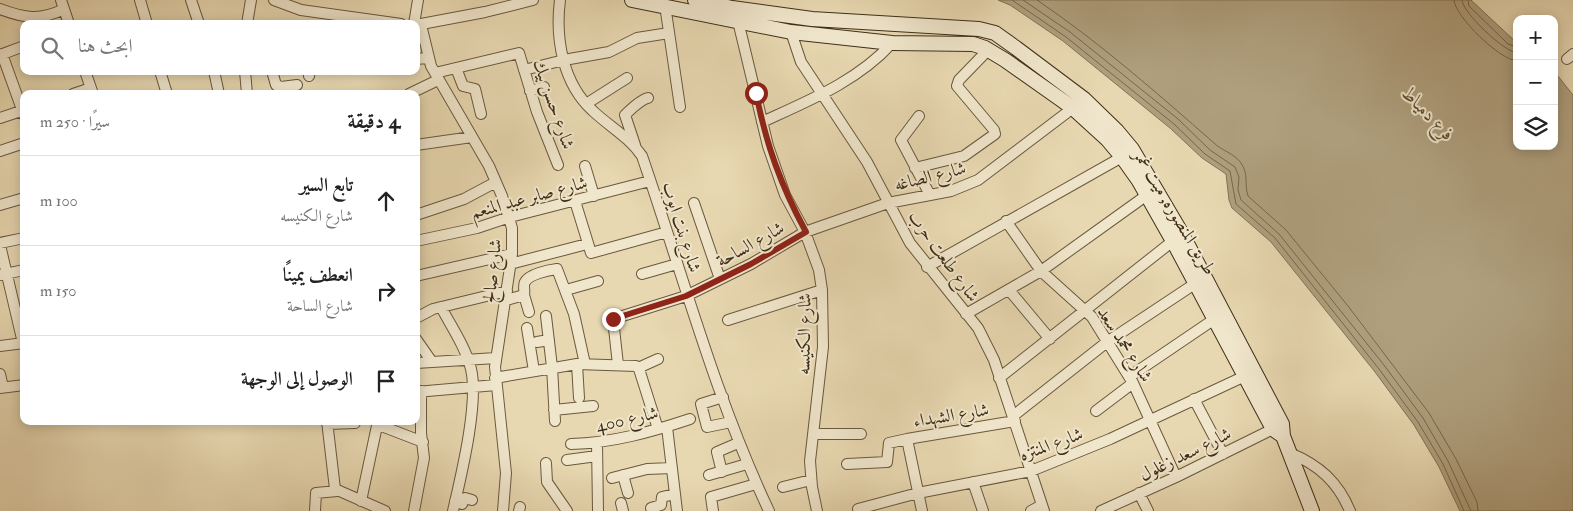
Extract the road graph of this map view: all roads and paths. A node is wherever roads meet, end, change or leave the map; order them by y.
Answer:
1 (140, 0) edge
2 (191, 0) edge
3 (251, 0) edge
4 (274, 0) edge
5 (418, 0) edge
6 (533, 0) edge
7 (560, 0) edge
8 (632, 0) edge
9 (695, 0) edge
10 (63, 4) edge
11 (665, 5) junction
12 (0, 9) edge
13 (324, 13) junction
14 (68, 20) edge
15 (146, 20) edge
16 (198, 20) edge
17 (248, 20) edge
18 (323, 20) edge
19 (373, 20) edge
20 (417, 20) edge
21 (738, 21) junction
22 (420, 23) edge
23 (791, 32) junction
24 (420, 33) edge
25 (669, 33) junction
26 (892, 43) junction
27 (20, 48) edge
28 (988, 50) junction
29 (1, 55) edge
30 (428, 58) junction
31 (420, 59) edge
32 (564, 60) junction
33 (456, 68) junction
34 (524, 70) junction
35 (86, 75) edge
36 (161, 75) edge
37 (215, 75) edge
38 (245, 75) edge
39 (273, 75) edge
40 (436, 76) junction
41 (627, 78) dead end
42 (297, 85) dead end
43 (544, 87) dead end
44 (92, 90) edge
45 (166, 90) edge
46 (218, 90) edge
47 (247, 90) edge
48 (415, 90) edge
49 (530, 91) junction
50 (822, 95) junction
51 (648, 98) dead end
52 (20, 104) edge
53 (586, 104) junction
54 (680, 106) dead end
55 (1073, 108) junction
56 (20, 113) edge
57 (481, 114) dead end
58 (919, 116) dead end
59 (0, 118) edge
60 (762, 122) junction
61 (472, 137) junction
62 (20, 144) edge
63 (420, 144) edge
64 (635, 146) junction
65 (0, 150) edge
66 (1122, 156) junction
67 (558, 165) dead end
68 (585, 166) dead end
69 (915, 168) junction
70 (496, 182) junction
71 (650, 182) junction
72 (930, 195) junction
73 (1147, 195) junction
74 (594, 196) junction
75 (20, 199) edge
76 (575, 201) junction
77 (694, 203) dead end
78 (888, 203) junction
79 (0, 205) edge
80 (420, 214) edge
81 (510, 217) junction
82 (1006, 221) junction
83 (667, 232) junction
84 (806, 232) junction
85 (1178, 237) junction
86 (20, 239) edge
87 (420, 240) edge
88 (0, 244) edge
89 (589, 248) junction
90 (511, 259) junction
91 (677, 264) junction
92 (928, 267) junction
93 (20, 271) edge
94 (1041, 271) junction
95 (3, 274) edge
96 (642, 274) dead end
97 (420, 275) edge
98 (720, 279) junction
99 (598, 281) dead end
100 (1196, 283) junction
101 (566, 290) junction
102 (822, 290) junction
103 (1009, 290) junction
104 (507, 295) junction
105 (524, 295) junction
106 (686, 296) junction
107 (441, 307) junction
108 (1085, 310) junction
109 (529, 312) dead end
110 (966, 314) junction
111 (420, 316) edge
112 (546, 316) dead end
113 (1220, 316) junction
114 (728, 320) dead end
115 (527, 328) dead end
116 (20, 333) edge
117 (1050, 339) junction
118 (549, 340) junction
119 (537, 342) dead end
120 (1107, 342) junction
121 (20, 343) edge
122 (420, 345) edge
123 (0, 346) edge
124 (496, 358) junction
125 (658, 358) dead end
126 (468, 360) junction
127 (432, 362) junction
128 (420, 363) edge
129 (581, 364) junction
130 (618, 365) junction
131 (552, 367) junction
132 (638, 368) junction
133 (534, 371) junction
134 (0, 374) edge
135 (1245, 376) junction
136 (998, 378) junction
137 (1131, 380) junction
138 (495, 382) junction
139 (20, 386) edge
140 (472, 387) junction
141 (2, 388) edge
142 (420, 391) edge
143 (723, 397) junction
144 (579, 398) dead end
145 (1194, 400) junction
146 (420, 404) edge
147 (593, 406) dead end
148 (1096, 411) dead end
149 (690, 419) dead end
150 (1014, 419) junction
151 (1150, 420) junction
152 (730, 422) junction
153 (327, 425) edge
154 (378, 425) edge
155 (383, 425) edge
156 (662, 428) junction
157 (1279, 429) junction
158 (813, 434) junction
159 (861, 434) dead end
160 (907, 439) junction
161 (423, 442) junction
162 (597, 443) junction
163 (738, 443) junction
164 (571, 444) dead end
165 (1223, 454) junction
166 (1290, 454) junction
167 (597, 456) junction
168 (567, 460) dead end
169 (546, 463) dead end
170 (747, 464) junction
171 (847, 464) dead end
172 (672, 468) junction
173 (1031, 471) junction
174 (722, 472) junction
175 (624, 475) junction
176 (709, 476) dead end
177 (1176, 477) junction
178 (612, 478) dead end
179 (811, 480) junction
180 (973, 482) junction
181 (756, 484) junction
182 (784, 487) dead end
183 (336, 491) junction
184 (628, 493) dead end
185 (918, 493) junction
186 (675, 494) junction
187 (1139, 494) junction
188 (361, 500) junction
189 (472, 500) dead end
190 (454, 506) edge
191 (651, 508) dead end
192 (1043, 508) edge
193 (858, 509) dead end
194 (315, 511) edge
195 (386, 511) edge
196 (414, 511) edge
197 (503, 511) edge
198 (567, 511) edge
199 (598, 511) edge
200 (677, 511) edge
201 (714, 511) edge
202 (769, 511) edge
203 (817, 511) edge
204 (922, 511) edge
205 (983, 511) edge
206 (1031, 511) edge
207 (1101, 511) edge
208 (1148, 511) edge
209 (1312, 511) edge
210 (1350, 511) edge

1 - 15 street
2 - 16 street
3 - 17 street
4 - 13 street
5 - 20 street, شارع صالح
6 - 22 street
7 - 32 street, شارع بنت ايوب
8 - 11 main road, طريق المنصوره, ميت غمر
9 - 85 main road, طريق المنصوره, ميت غمر
10 - 12 street
10 - 14 street
11 - 21 main road, طريق المنصوره, ميت غمر
11 - 25 street
13 - 18 street
13 - 19 street
21 - 23 main road, طريق المنصوره, ميت غمر
21 - 60 street, شارع الكنيسه
23 - 26 main road, طريق المنصوره, ميت غمر
23 - 50 street, شارع طلعت حرب
24 - 30 street, شارع صالح
25 - 32 street
25 - 54 street
26 - 28 main road, طريق المنصوره, ميت غمر
26 - 50 street
27 - 29 street
28 - 55 main road, طريق المنصوره, ميت غمر
28 - 69 street
29 - 52 street
30 - 31 street
30 - 40 street, شارع صالح
32 - 34 street
32 - 53 street, شارع بنت ايوب
33 - 34 street, شارع حسن بيك
33 - 40 street
33 - 57 street
34 - 49 street, شارع حسن بيك
35 - 44 street
36 - 45 street
37 - 46 street
38 - 47 street
39 - 42 street
40 - 48 street
40 - 61 street, شارع صالح
41 - 53 street
43 - 49 street
49 - 67 street, شارع حسن بيك
50 - 60 street
50 - 78 street, شارع طلعت حرب
51 - 64 street
53 - 64 street, شارع بنت ايوب
55 - 66 main road, طريق المنصوره, ميت غمر
55 - 72 street, شارع الصاغه
56 - 59 street
58 - 69 street
60 - 84 street, شارع الكنيسه
61 - 63 street
61 - 70 street, شارع صالح
62 - 65 street
64 - 71 street, شارع بنت ايوب
66 - 73 main road, طريق المنصوره, ميت غمر
66 - 82 street
68 - 74 street
69 - 72 street
70 - 80 street
70 - 81 street, شارع صالح
71 - 74 street, شارع صابر عبد المنعم
71 - 83 street, شارع بنت ايوب
72 - 78 street, شارع الصاغه
73 - 85 main road, طريق المنصوره, ميت غمر
73 - 94 street
74 - 76 street, شارع صابر عبد المنعم
75 - 79 street
76 - 81 street, شارع صابر عبد المنعم
76 - 89 street
77 - 98 street
78 - 84 street, شارع الصاغه
78 - 92 street, شارع طلعت حرب
81 - 87 street, شارع صابر عبد المنعم
81 - 90 street, شارع صالح
82 - 92 street
82 - 94 street, شارع محمد سعد
83 - 89 street
83 - 91 street, شارع بنت ايوب
84 - 98 street, شارع الساحة
84 - 102 street, شارع الكنيسه
85 - 100 main road, طريق المنصوره, ميت غمر
85 - 108 street
85 - 113 main road, طريق المنصوره, ميت غمر
86 - 88 street
88 - 95 street
89 - 90 street
90 - 97 street
90 - 104 street, شارع صالح
91 - 96 street
91 - 106 street, شارع بنت ايوب
92 - 110 street, شارع طلعت حرب
93 - 95 street
94 - 103 street
94 - 108 street, شارع محمد سعد
95 - 116 street
98 - 106 street, شارع الساحة
99 - 101 street
100 - 113 main road, طريق المنصوره, ميت غمر
100 - 120 street
101 - 105 street
101 - 129 street
102 - 114 street
102 - 158 street, شارع الكنيسه
103 - 110 street
103 - 117 street
104 - 105 street
104 - 107 street
104 - 124 street, شارع صالح
105 - 109 street
106 - 130 street, شارع الساحة
106 - 143 street, شارع بنت ايوب
107 - 111 street
107 - 126 street
108 - 117 street
108 - 120 street, شارع محمد سعد
110 - 136 street, شارع طلعت حرب
112 - 118 street
113 - 135 main road, طريق المنصوره, ميت غمر
113 - 137 street
113 - 157 main road, طريق المنصوره, ميت غمر
115 - 133 street
117 - 136 street
118 - 119 street
118 - 131 street
120 - 137 street, شارع محمد سعد
120 - 150 street
121 - 123 street
122 - 127 street
124 - 126 street
124 - 138 street, شارع صالح
125 - 132 street
126 - 127 street
126 - 140 street
127 - 128 street
129 - 130 street
129 - 131 street
129 - 144 street
130 - 132 street
131 - 133 street
131 - 147 street
132 - 156 street
133 - 138 street
134 - 141 street
135 - 145 street, شارع المنتزه
135 - 157 main road, طريق المنصوره, ميت غمر
136 - 150 street, شارع طلعت حرب
137 - 148 street
137 - 151 street, شارع محمد سعد
138 - 140 street
138 - 197 street, شارع صالح
139 - 141 street
140 - 142 street
140 - 190 street
143 - 152 street, شارع بنت ايوب
143 - 152 street
145 - 151 street, شارع المنتزه
145 - 165 street
146 - 161 street
149 - 156 street, شارع 400
150 - 160 street, شارع الشهداء
150 - 173 street, شارع طلعت حرب
151 - 173 street, شارع المنتزه
151 - 177 street, شارع محمد سعد
152 - 163 street, شارع بنت ايوب
153 - 183 street
154 - 188 street
155 - 161 street
156 - 162 street, شارع 400
156 - 172 street
157 - 165 street, شارع سعد زغلول
157 - 166 main road, طريق المنصوره, ميت غمر
158 - 159 street
158 - 179 street, شارع الكنيسه
160 - 171 street
160 - 185 street, شارع الشهداء
161 - 196 street
162 - 164 street, شارع 400
162 - 167 street
163 - 170 street, شارع بنت ايوب
163 - 174 street
165 - 177 street, شارع سعد زغلول
166 - 209 main road, طريق المنصوره, ميت غمر
166 - 210 street
167 - 168 street
167 - 199 street
169 - 198 street
170 - 174 street
170 - 181 street, شارع بنت ايوب
172 - 175 street
172 - 186 street
173 - 180 street, شارع المنتزه
173 - 192 street, شارع طلعت حرب
174 - 176 street
175 - 178 street
175 - 184 street
177 - 187 street, شارع سعد زغلول
179 - 182 street
179 - 203 street, شارع الكنيسه
180 - 185 street, شارع المنتزه
180 - 205 street
181 - 201 street
181 - 202 street, شارع بنت ايوب
183 - 188 street
183 - 194 street
185 - 193 street, شارع المنتزه
185 - 204 street, شارع الشهداء
186 - 191 street
186 - 200 street
187 - 207 street, شارع سعد زغلول
187 - 208 street
188 - 195 street
189 - 190 street
192 - 206 street

